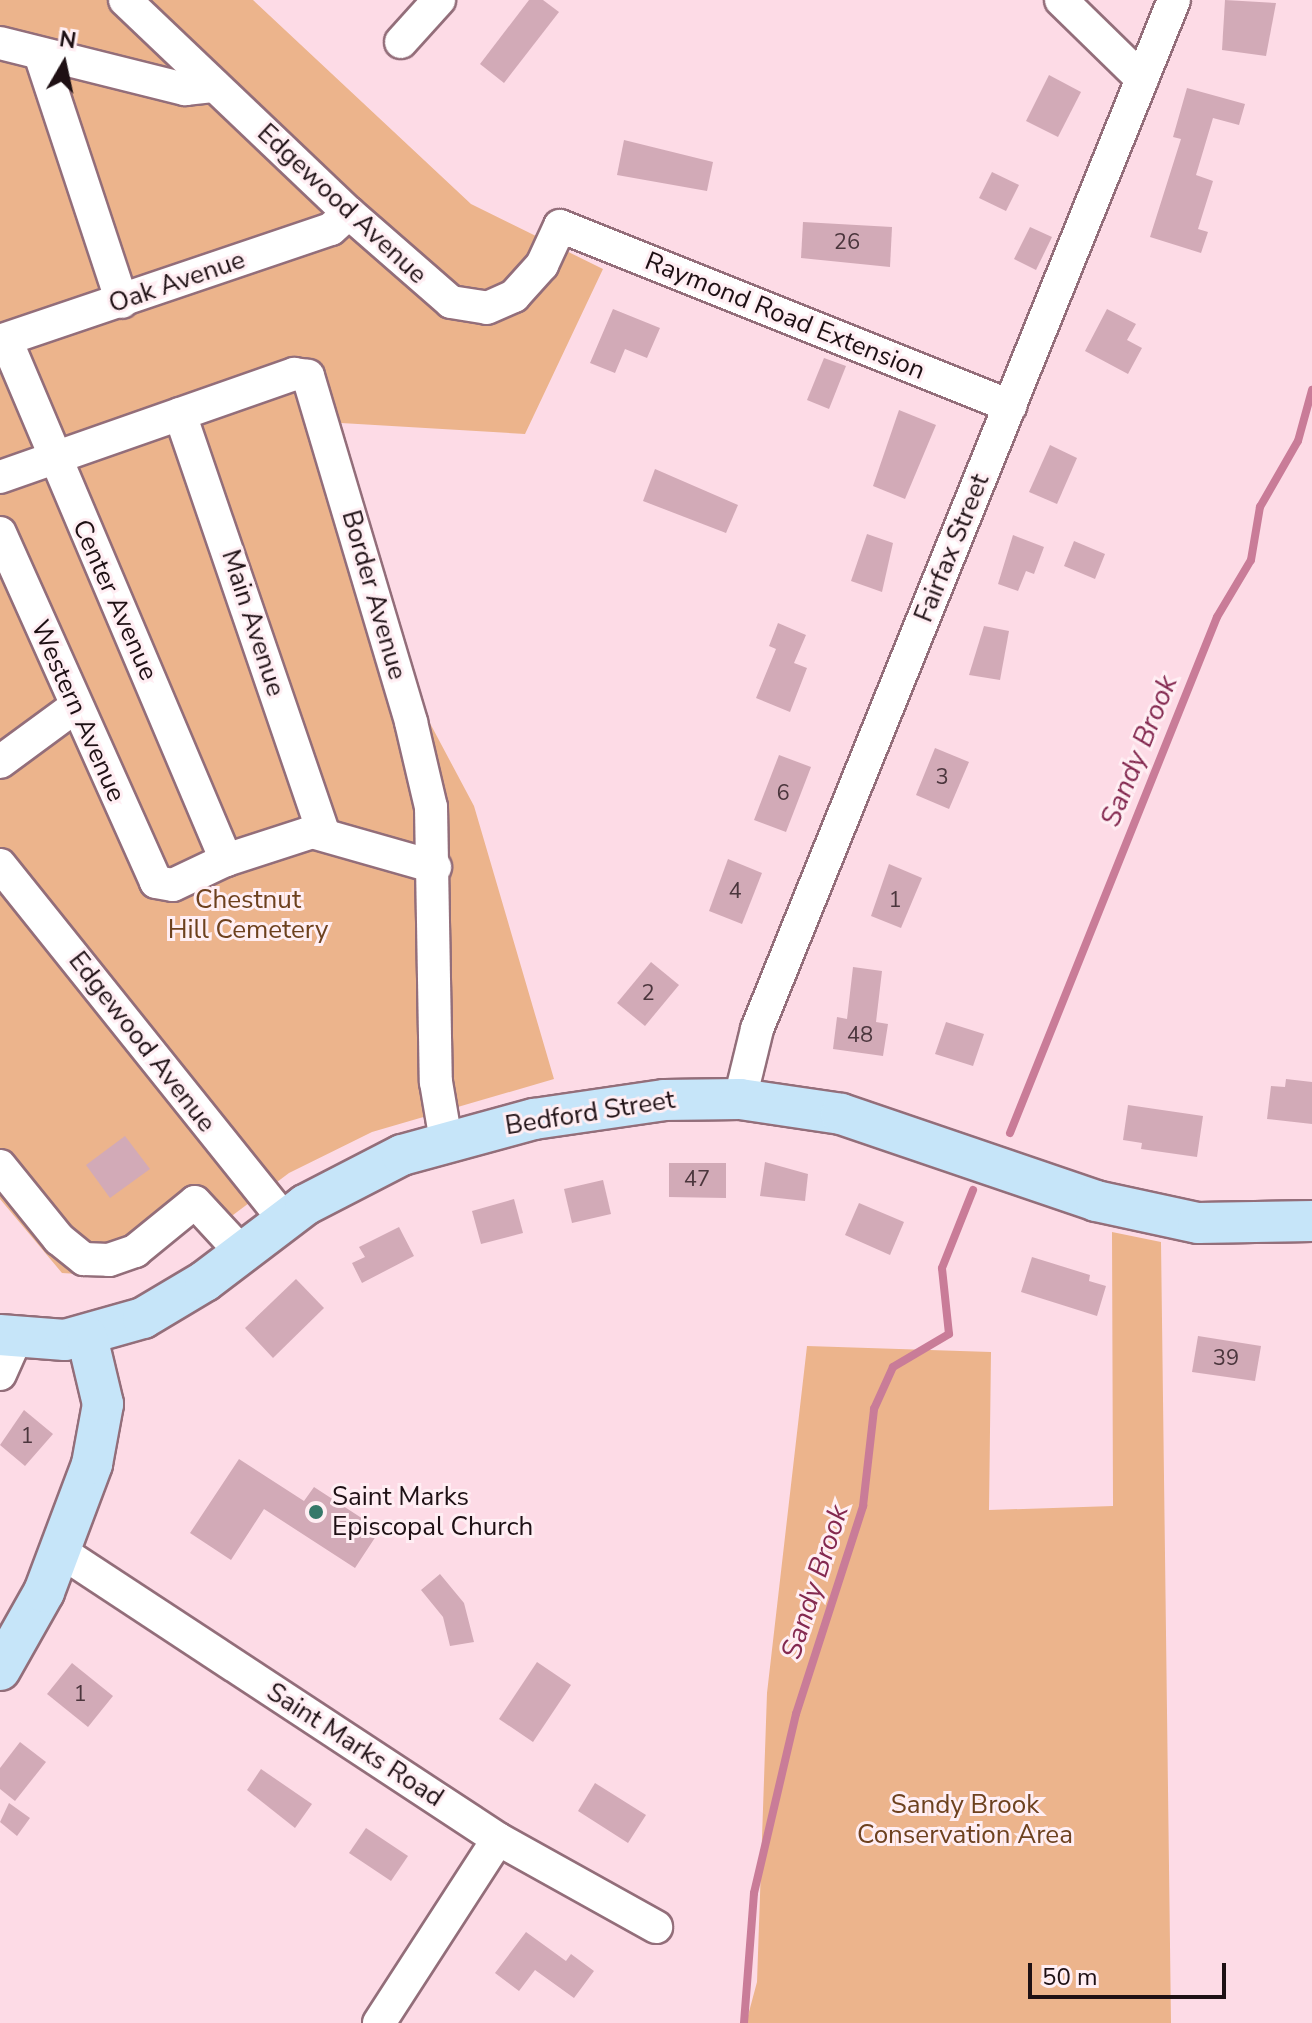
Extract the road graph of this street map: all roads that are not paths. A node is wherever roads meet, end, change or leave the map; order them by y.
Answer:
1 (125, 0) edge
2 (439, 0) edge
3 (1061, 0) edge
4 (1174, 0) edge
5 (401, 42) dead end
6 (0, 43) edge
7 (40, 54) junction
8 (1142, 79) junction
9 (215, 86) junction
10 (349, 213) junction
11 (560, 226) joint
12 (122, 302) junction
13 (3, 340) edge
14 (1010, 406) junction
15 (180, 414) junction
16 (53, 458) junction
17 (0, 477) edge
18 (0, 533) edge
19 (75, 707) junction
20 (0, 762) edge
21 (323, 832) junction
22 (226, 860) junction
23 (0, 865) edge
24 (435, 867) junction
25 (740, 1099) junction
26 (446, 1141) junction
27 (0, 1166) edge
28 (284, 1220) junction
29 (1312, 1221) edge
30 (242, 1253) junction
31 (8, 1336) edge
32 (87, 1337) junction
33 (0, 1374) edge
34 (60, 1551) junction
35 (0, 1670) edge
36 (498, 1839) junction
37 (656, 1927) dead end
38 (379, 2023) edge

1 - 9 street, Edgewood Avenue
2 - 5 street
3 - 8 street
4 - 8 street, Fairfax Street
6 - 7 street
7 - 9 street
7 - 12 street
8 - 14 street, Fairfax Street
9 - 10 street, Edgewood Avenue
10 - 11 street, Edgewood Avenue
10 - 12 street, Oak Avenue
11 - 14 street, Raymond Road Extension
12 - 13 street, Oak Avenue
13 - 16 street, Center Avenue
14 - 25 street, Fairfax Street
15 - 16 street, Border Avenue
15 - 21 street, Main Avenue
15 - 24 street, Border Avenue
16 - 17 street, Border Avenue
16 - 22 street, Center Avenue
18 - 19 street, Western Avenue
19 - 20 street
19 - 22 street, Western Avenue
21 - 22 street
21 - 24 street
23 - 28 street, Edgewood Avenue
24 - 26 street, Border Avenue
25 - 26 main road, Bedford Street
25 - 29 main road, Bedford Street
26 - 28 main road, Bedford Street
27 - 30 street
28 - 30 main road, Bedford Street
30 - 32 main road, Bedford Street
31 - 32 main road, Bedford Street
31 - 33 street
32 - 34 main road
34 - 35 main road
34 - 36 street, Saint Marks Road
36 - 37 street, Saint Marks Road
36 - 38 street

